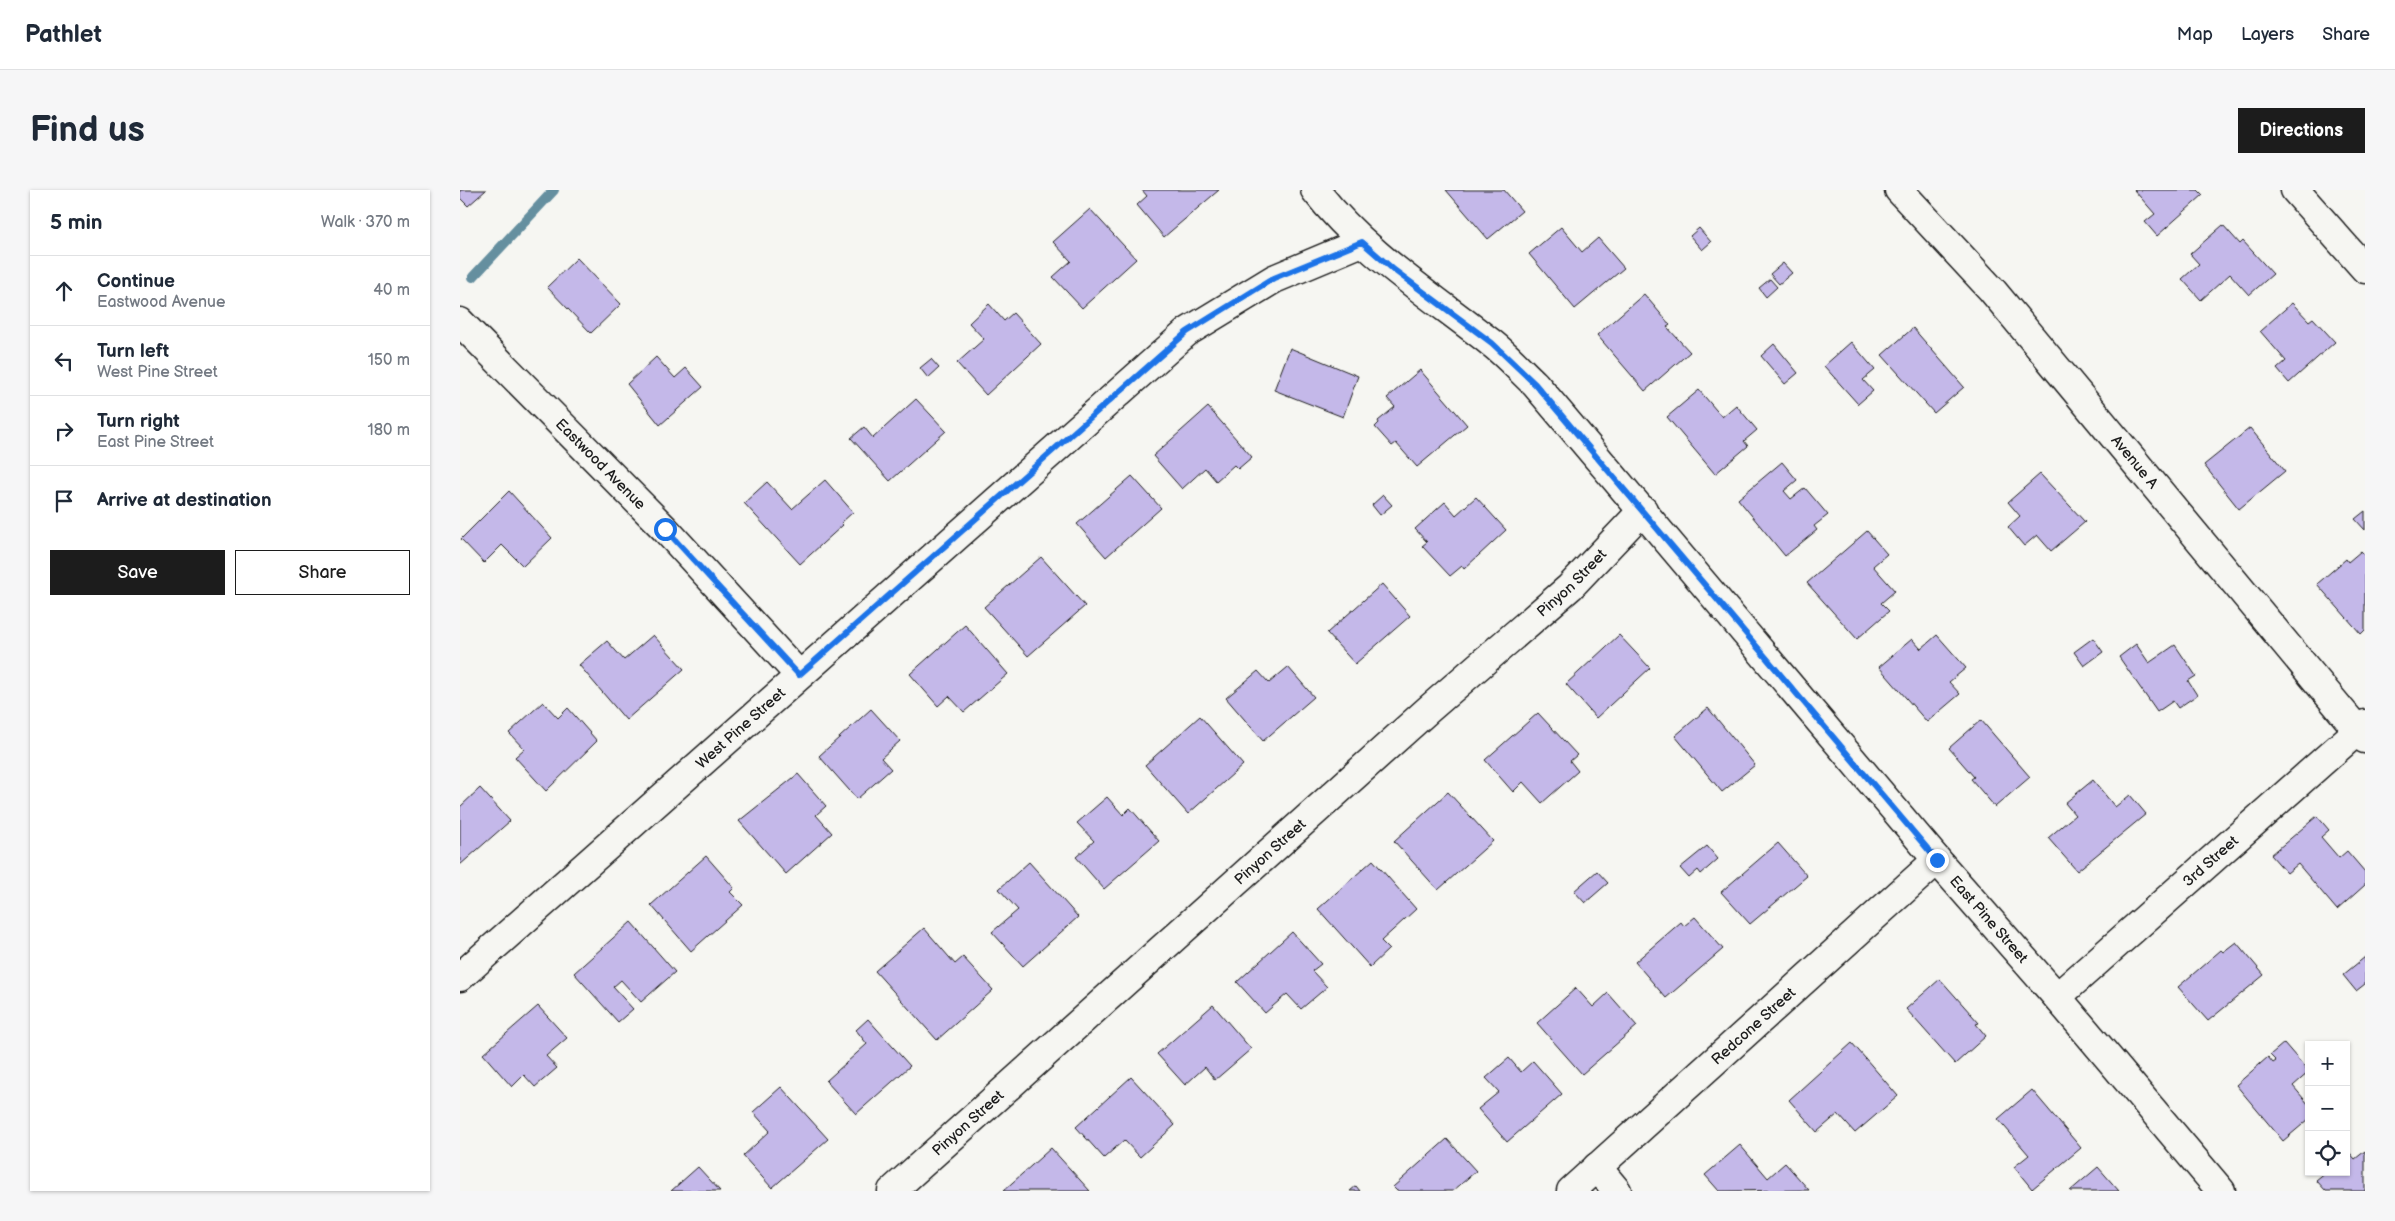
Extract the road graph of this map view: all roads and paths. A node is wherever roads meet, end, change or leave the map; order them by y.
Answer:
1 (1315, 190) edge
2 (1899, 190) edge
3 (2295, 190) edge
4 (1362, 242) junction
5 (2365, 269) edge
6 (460, 322) edge
7 (1643, 510) junction
8 (799, 675) junction
9 (2363, 731) edge
10 (1937, 860) junction
11 (460, 977) edge
12 (2057, 997) junction
13 (1597, 1167) junction
14 (892, 1191) edge
15 (1570, 1191) edge
16 (1618, 1191) edge
17 (2221, 1191) edge

1 - 4 street, East Pine Street
2 - 9 street, Avenue A
3 - 5 street
4 - 7 street, East Pine Street
4 - 8 street, West Pine Street
6 - 8 street, Eastwood Avenue
7 - 10 street, East Pine Street
7 - 14 street, Pinyon Street
8 - 11 street, West Pine Street
9 - 12 street, 3rd Street
10 - 12 street, East Pine Street
10 - 13 street, Redcone Street
12 - 17 street, East Pine Street
13 - 15 street, Redcone Street
13 - 16 street

